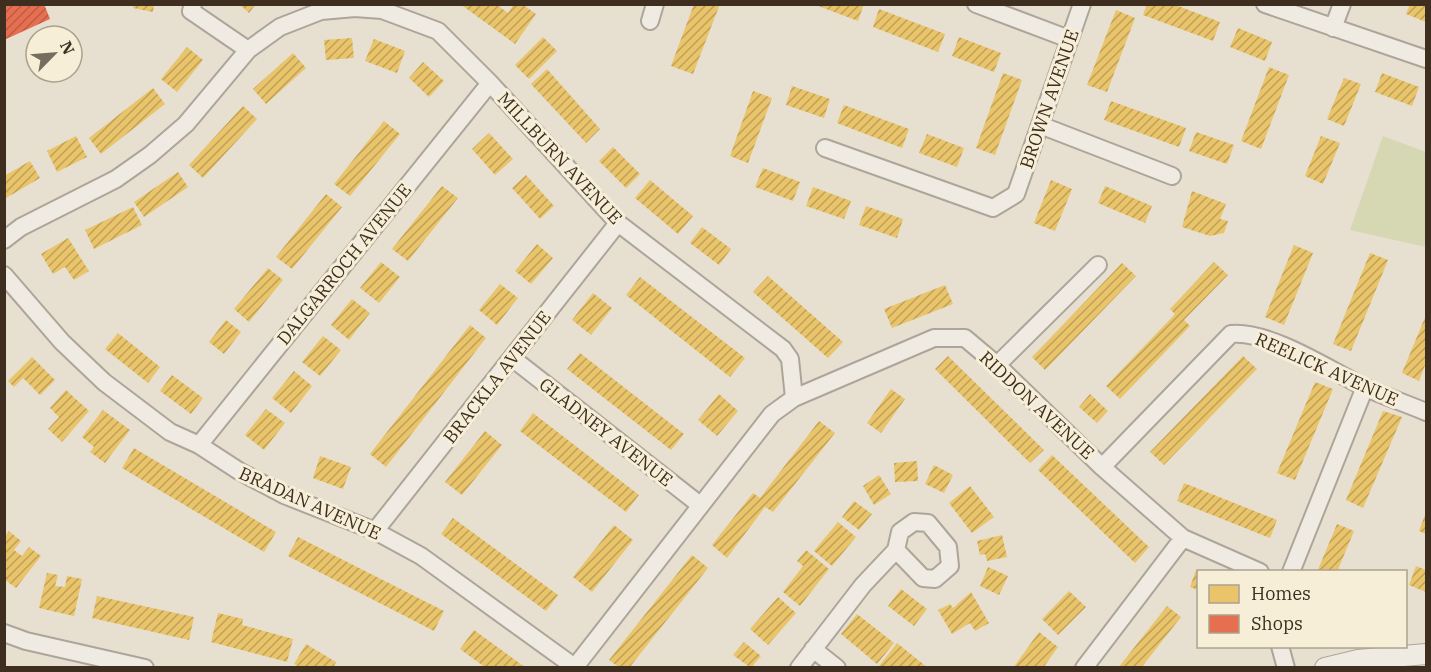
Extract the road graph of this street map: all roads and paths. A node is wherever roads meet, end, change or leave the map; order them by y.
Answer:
1 (193, 4) edge
2 (976, 4) edge
3 (1082, 4) edge
4 (1264, 4) edge
5 (1342, 4) edge
6 (1333, 28) junction
7 (1069, 39) junction
8 (248, 50) junction
9 (1426, 59) edge
10 (490, 83) junction
11 (1040, 124) junction
12 (825, 148) dead end
13 (1172, 176) dead end
14 (618, 223) junction
15 (4, 240) edge
16 (1098, 265) dead end
17 (4, 275) edge
18 (512, 358) junction
19 (997, 365) junction
20 (1365, 387) junction
21 (794, 398) junction
22 (1426, 412) edge
23 (199, 445) junction
24 (1102, 467) junction
25 (700, 505) junction
26 (375, 531) junction
27 (1183, 538) junction
28 (896, 550) dead end
29 (1255, 570) edge
30 (1292, 570) edge
31 (4, 633) edge
32 (1281, 648) edge
33 (813, 649) junction
34 (1426, 654) edge
35 (1359, 664) edge
36 (576, 667) edge
37 (145, 668) edge
38 (799, 668) edge
39 (837, 668) edge
40 (1084, 668) edge
41 (1286, 668) edge
42 (1325, 668) edge

1 - 8 street
2 - 7 street
3 - 7 street, BROWN AVENUE
4 - 6 street
5 - 6 street
6 - 9 street
7 - 11 street, BROWN AVENUE
8 - 10 street, MILLBURN AVENUE
8 - 15 street, MILLBURN AVENUE
10 - 14 street, MILLBURN AVENUE
10 - 23 street, DALGARROCH AVENUE
11 - 12 street, BROWN AVENUE
11 - 13 street
14 - 18 street, BRACKLA AVENUE
14 - 21 street, MILLBURN AVENUE
16 - 19 street
17 - 23 street, BRADAN AVENUE
18 - 25 street, GLADNEY AVENUE
18 - 26 street, BRACKLA AVENUE
19 - 21 street, RIDDON AVENUE
19 - 24 street, RIDDON AVENUE
20 - 22 street, REELICK AVENUE
20 - 24 street, REELICK AVENUE
20 - 30 street
21 - 25 street
23 - 26 street, BRADAN AVENUE
24 - 27 street, RIDDON AVENUE
25 - 36 street
26 - 36 street, BRADAN AVENUE
27 - 29 street, RIDDON AVENUE
27 - 40 street
28 - 33 street
31 - 37 street
32 - 41 street
33 - 38 street
33 - 39 street
34 - 35 street
35 - 42 street

